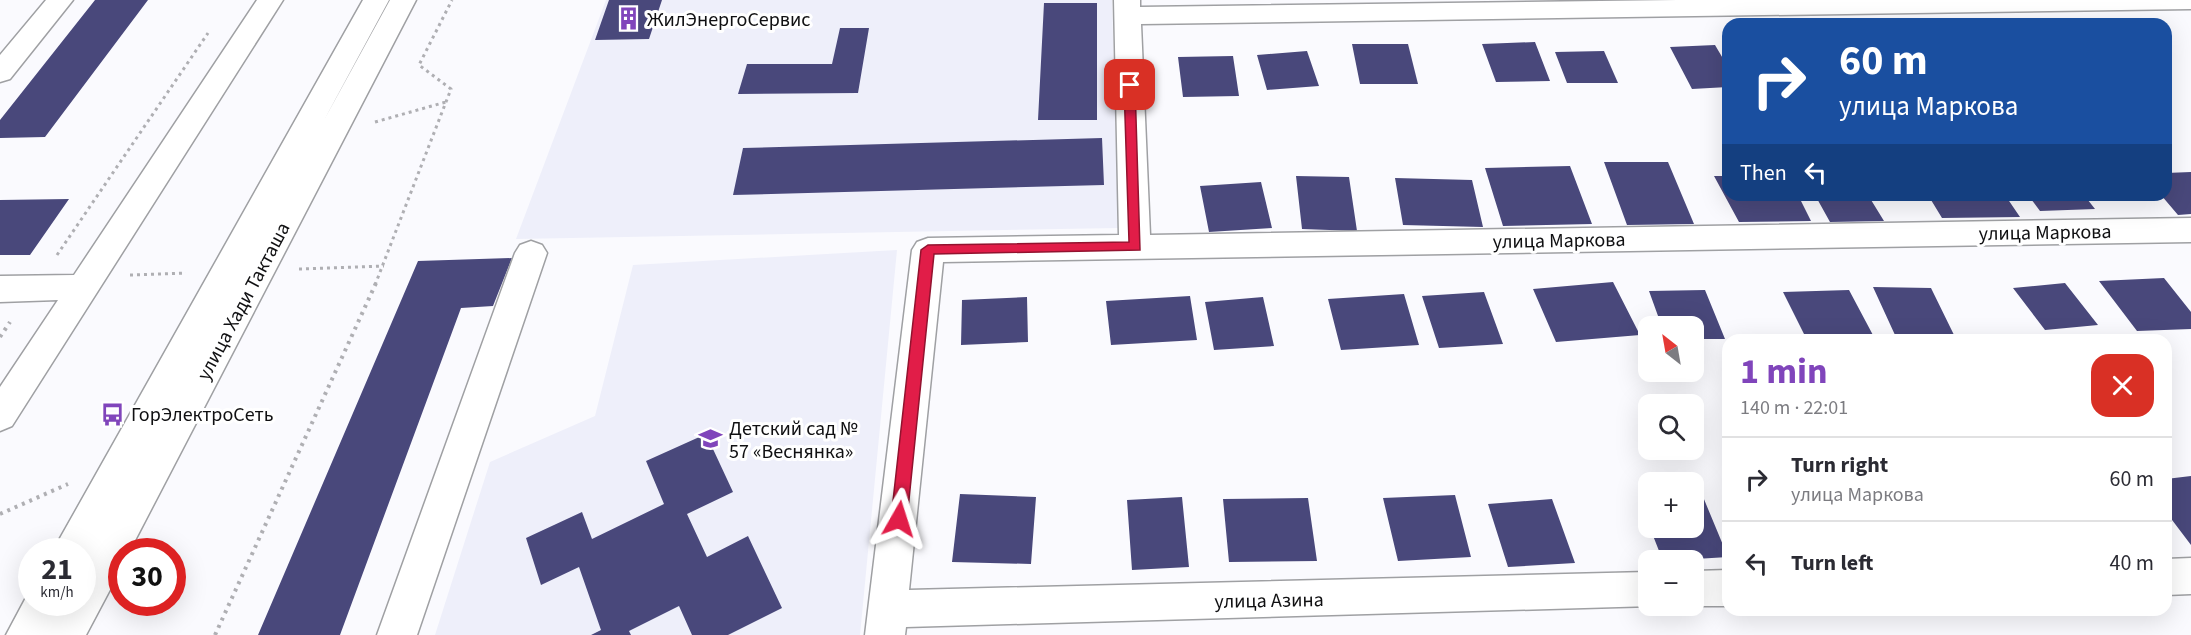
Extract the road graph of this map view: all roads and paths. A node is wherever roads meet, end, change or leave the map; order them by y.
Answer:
1 (60, 0) edge
2 (270, 0) edge
3 (376, 0) edge
4 (403, 0) edge
5 (452, 0) edge
6 (2191, 1) edge
7 (1127, 8) edge
8 (210, 30) dead end
9 (0, 73) edge
10 (446, 102) junction
11 (372, 123) dead end
12 (2191, 230) edge
13 (1135, 246) junction
14 (531, 254) dead end
15 (304, 259) dead end
16 (384, 266) junction
17 (84, 287) junction
18 (33, 288) junction
19 (0, 289) edge
20 (0, 337) edge
21 (0, 416) edge
22 (80, 538) edge
23 (2191, 576) edge
24 (96, 577) edge
25 (2172, 577) edge
26 (1722, 588) edge
27 (1704, 589) edge
28 (1638, 590) edge
29 (37, 616) edge
30 (75, 616) edge
31 (887, 622) edge
32 (26, 635) edge
33 (65, 635) edge
34 (215, 635) edge
35 (397, 635) edge

1 - 9 street
2 - 17 street
3 - 22 street, улица Хади Такташа
4 - 24 street, улица Хади Такташа
5 - 10 path
6 - 7 street
7 - 13 street
8 - 18 path
10 - 11 path
10 - 16 path
12 - 13 street, улица Маркова
13 - 31 street, улица Маркова
14 - 35 street
15 - 16 path
16 - 34 path
17 - 18 street
17 - 21 street
18 - 19 street
18 - 20 path
23 - 25 street
26 - 27 street
28 - 31 street, улица Азина
29 - 32 street
30 - 33 street, улица Хади Такташа

